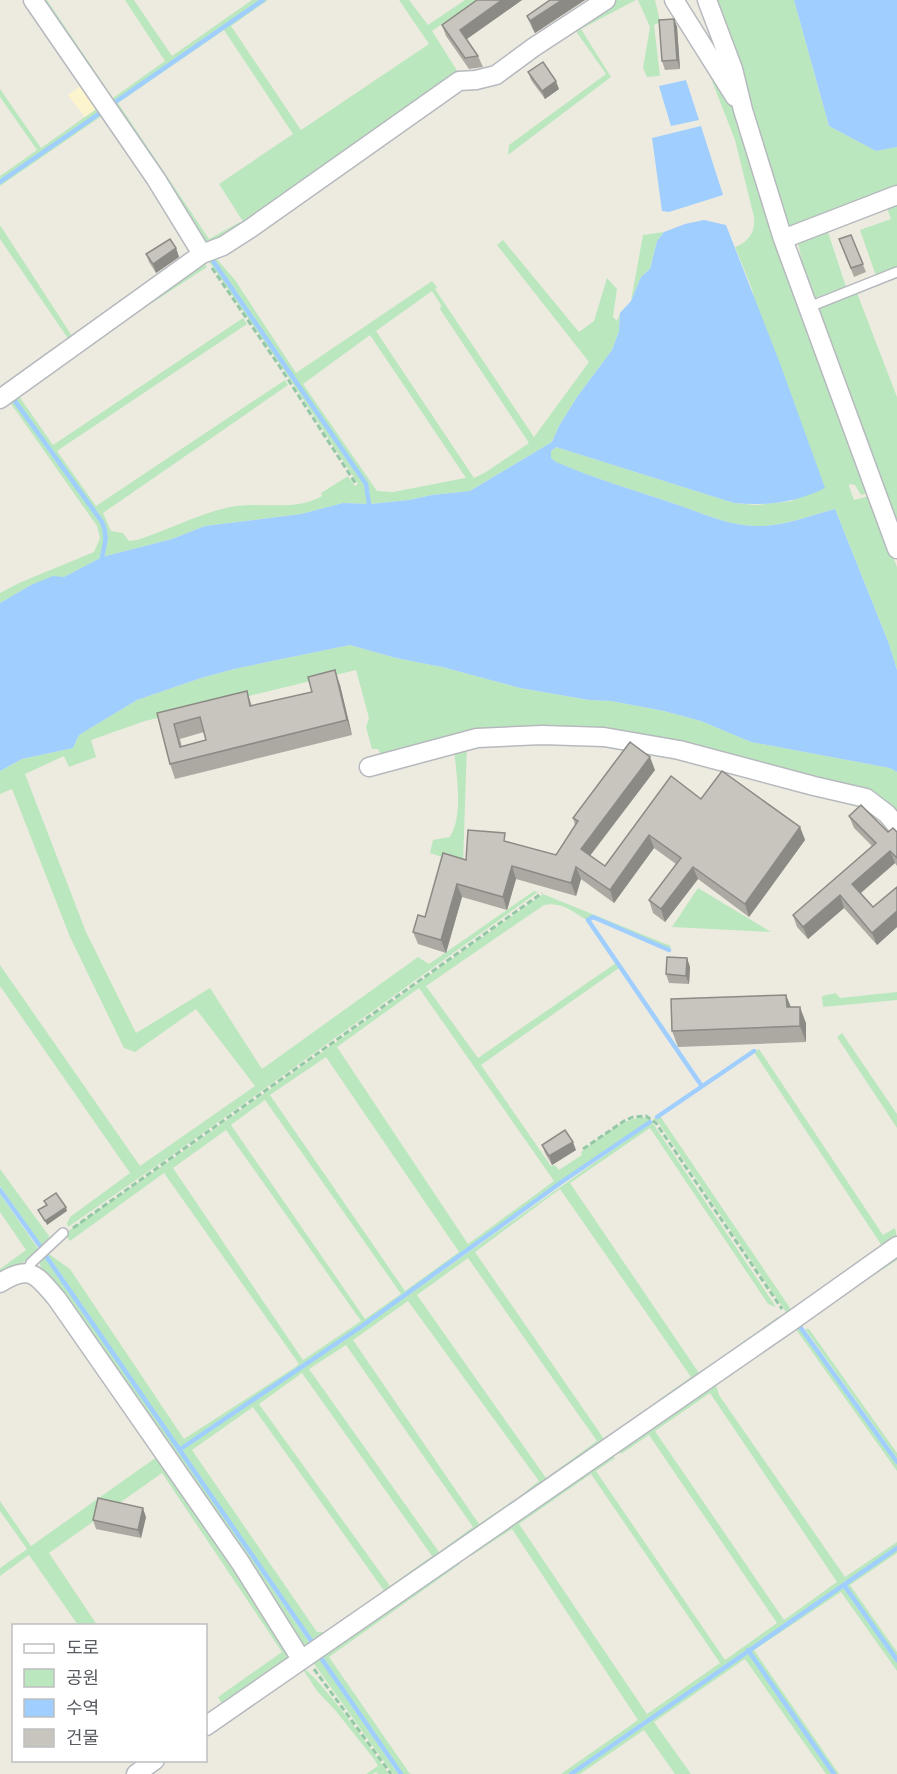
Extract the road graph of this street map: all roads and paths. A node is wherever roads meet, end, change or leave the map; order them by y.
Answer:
1 (33, 0) edge
2 (606, 0) edge
3 (674, 0) edge
4 (707, 0) edge
5 (743, 110) junction
6 (897, 195) edge
7 (783, 239) junction
8 (202, 254) junction
9 (897, 272) edge
10 (809, 307) junction
11 (0, 399) edge
12 (356, 484) dead end
13 (897, 549) edge
14 (369, 767) dead end
15 (897, 826) edge
16 (542, 893) dead end
17 (583, 1149) dead end
18 (63, 1233) joint
19 (897, 1246) edge
20 (27, 1272) junction
21 (0, 1283) edge
22 (790, 1322) junction
23 (301, 1659) junction
24 (207, 1725) edge
25 (154, 1762) edge
26 (136, 1774) edge
27 (391, 1774) edge

1 - 8 street
2 - 8 street
3 - 5 street
4 - 5 street
5 - 7 street
6 - 7 street
7 - 10 street
8 - 11 street
8 - 12 path
9 - 10 lane
10 - 13 street
14 - 15 street
16 - 18 path
17 - 22 path
18 - 20 lane
19 - 22 street
20 - 21 street
20 - 23 street
22 - 23 street
23 - 24 street
23 - 27 path
25 - 26 street

